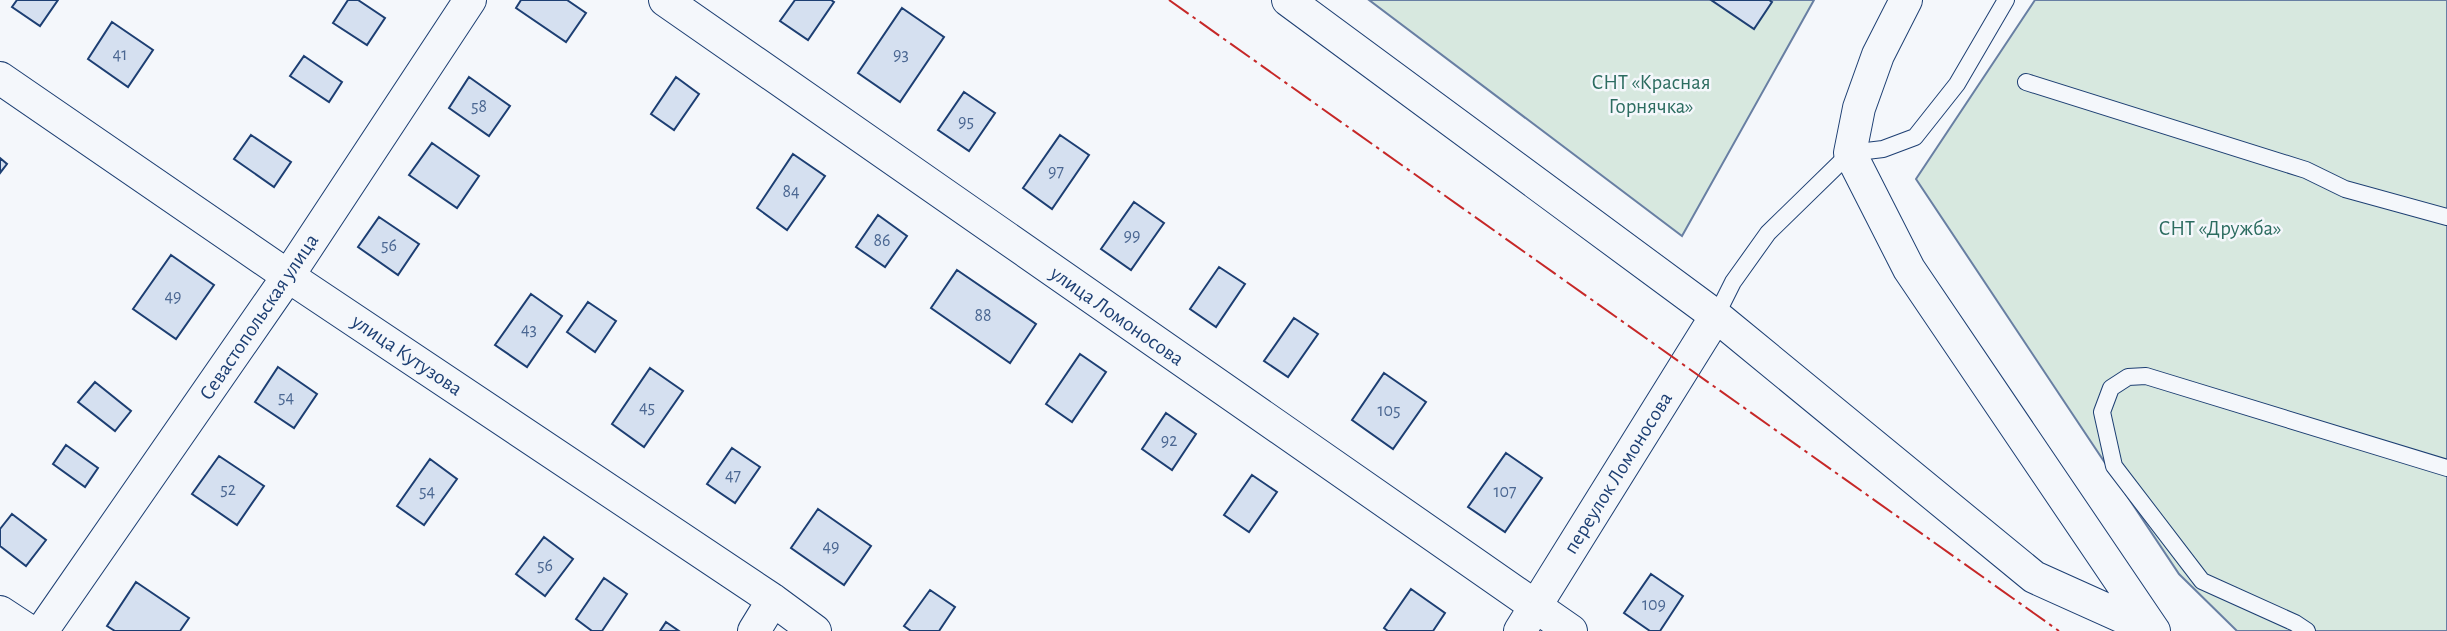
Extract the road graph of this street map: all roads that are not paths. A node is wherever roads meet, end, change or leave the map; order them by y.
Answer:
1 (470, 0) edge
2 (665, 0) edge
3 (1288, 0) edge
4 (1906, 0) edge
5 (2006, 0) edge
6 (0, 78) edge
7 (2026, 82) dead end
8 (1850, 153) junction
9 (2447, 217) edge
10 (288, 276) junction
11 (1716, 316) junction
12 (2447, 468) edge
13 (773, 600) junction
14 (0, 612) edge
15 (1527, 619) edge
16 (29, 631) edge
17 (42, 631) edge
18 (754, 631) edge
19 (815, 631) edge
20 (1571, 631) edge
21 (2154, 631) edge
22 (2307, 631) edge

1 - 10 street, Севастопольская улица
2 - 15 street, улица Ломоносова
3 - 11 street
4 - 8 street
5 - 8 lane
6 - 10 street, улица Кутузова
7 - 9 lane
8 - 11 lane
8 - 21 street
10 - 13 street, улица Кутузова
10 - 17 street, Севастопольская улица
11 - 15 street, переулок Ломоносова
11 - 21 street
12 - 22 lane
13 - 18 street
13 - 19 street, улица Кутузова
14 - 16 street
15 - 20 street, улица Ломоносова

